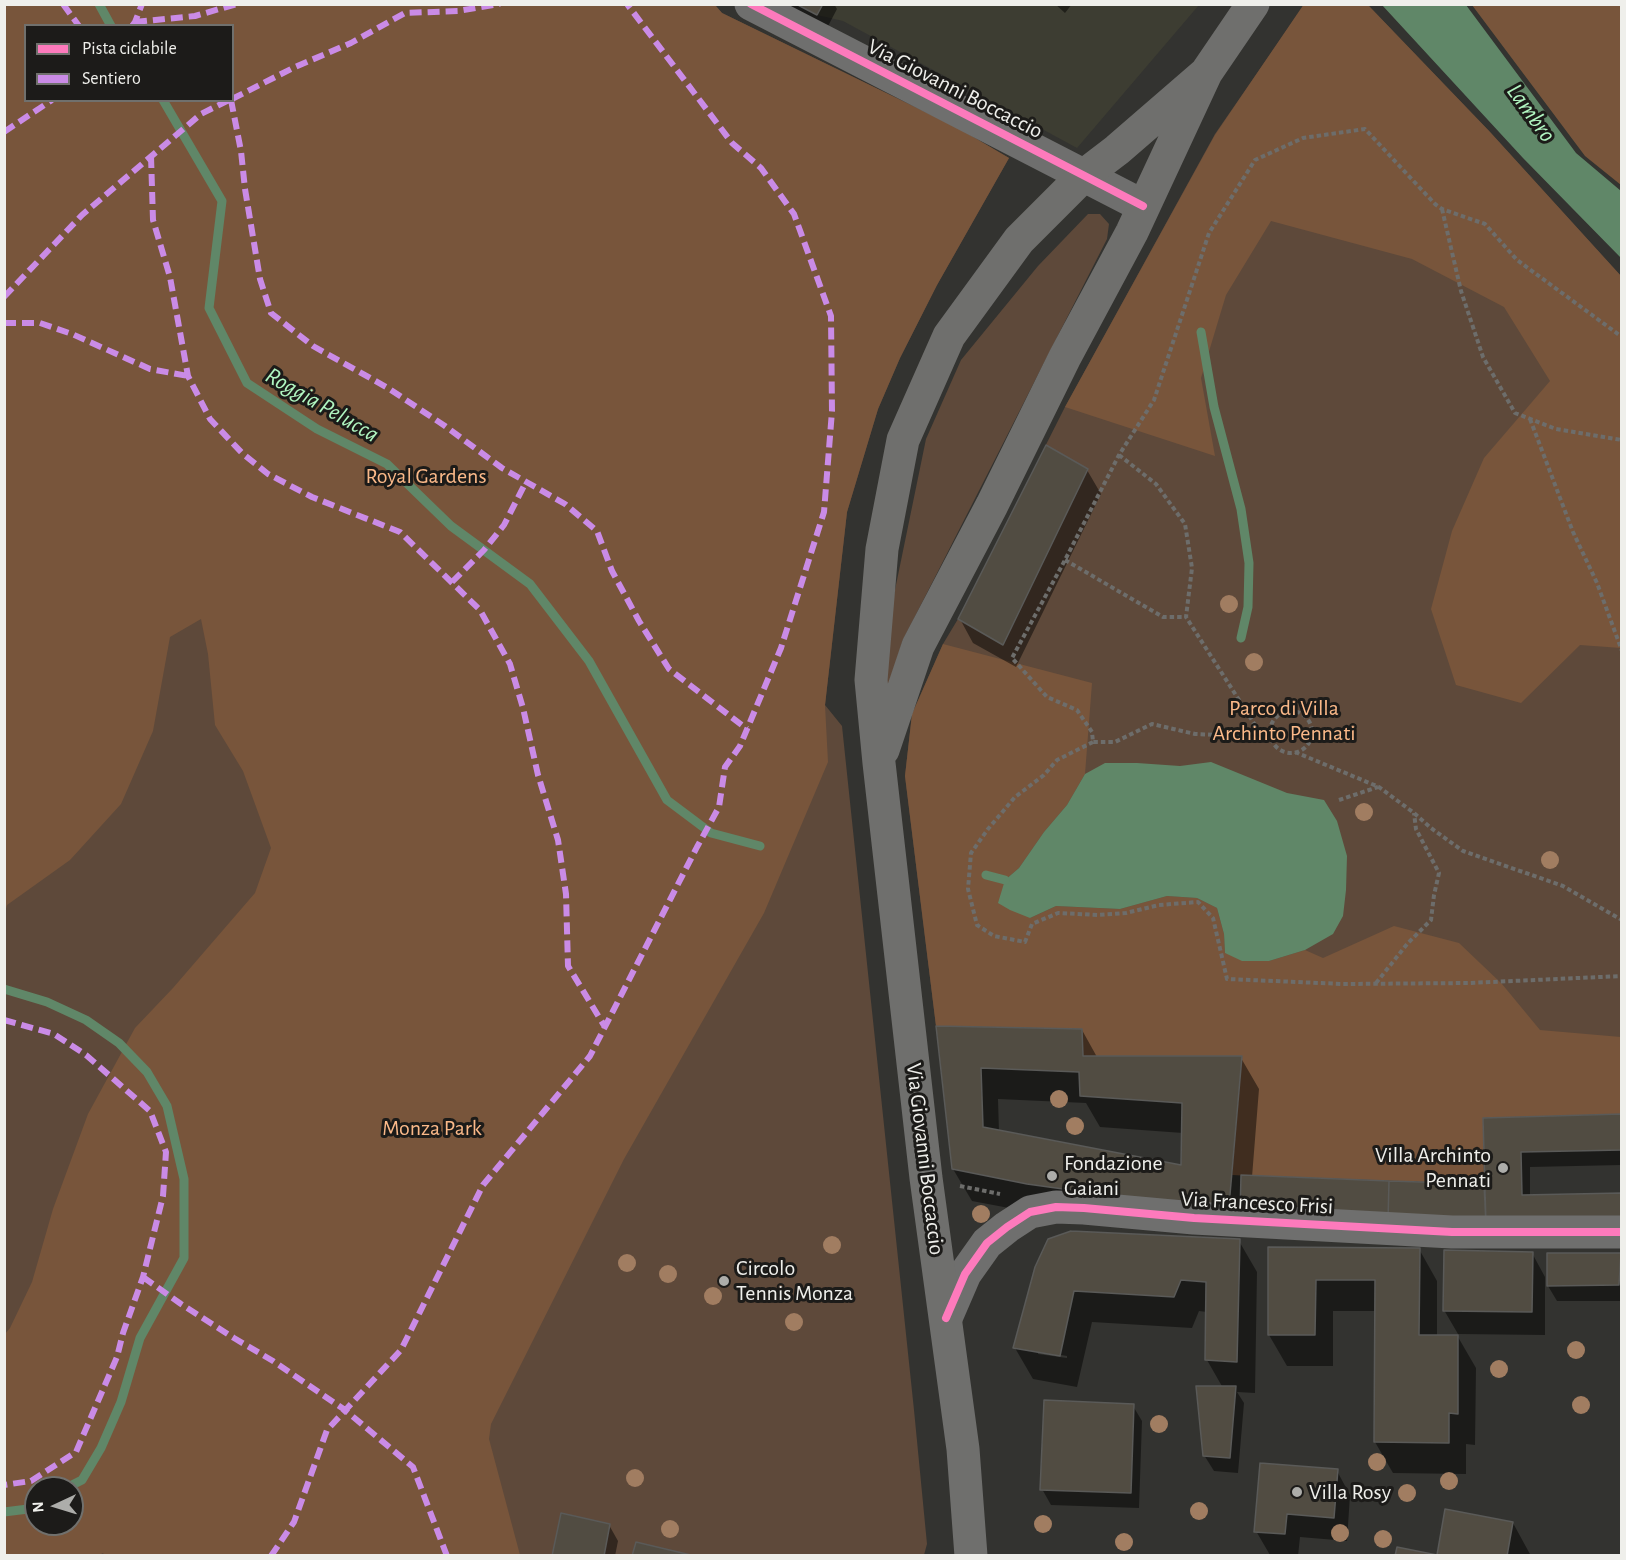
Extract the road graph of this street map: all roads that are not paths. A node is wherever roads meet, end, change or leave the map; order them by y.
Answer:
1 (750, 4) edge
2 (1253, 4) edge
3 (1206, 73) junction
4 (1083, 176) junction
5 (1143, 206) junction
6 (879, 763) junction
7 (1622, 1232) edge
8 (946, 1318) junction
9 (971, 1556) edge

1 - 4 street, Via Giovanni Boccaccio
2 - 3 main road
3 - 4 main road, Via Giovanni Boccaccio
3 - 5 main road, Via Giovanni Boccaccio
4 - 5 street, Via Giovanni Boccaccio
4 - 6 main road, Via Giovanni Boccaccio
5 - 6 main road, Via Giovanni Boccaccio
6 - 8 main road, Via Giovanni Boccaccio
7 - 8 street, Via Francesco Frisi
8 - 9 main road, Via Giovanni Boccaccio

